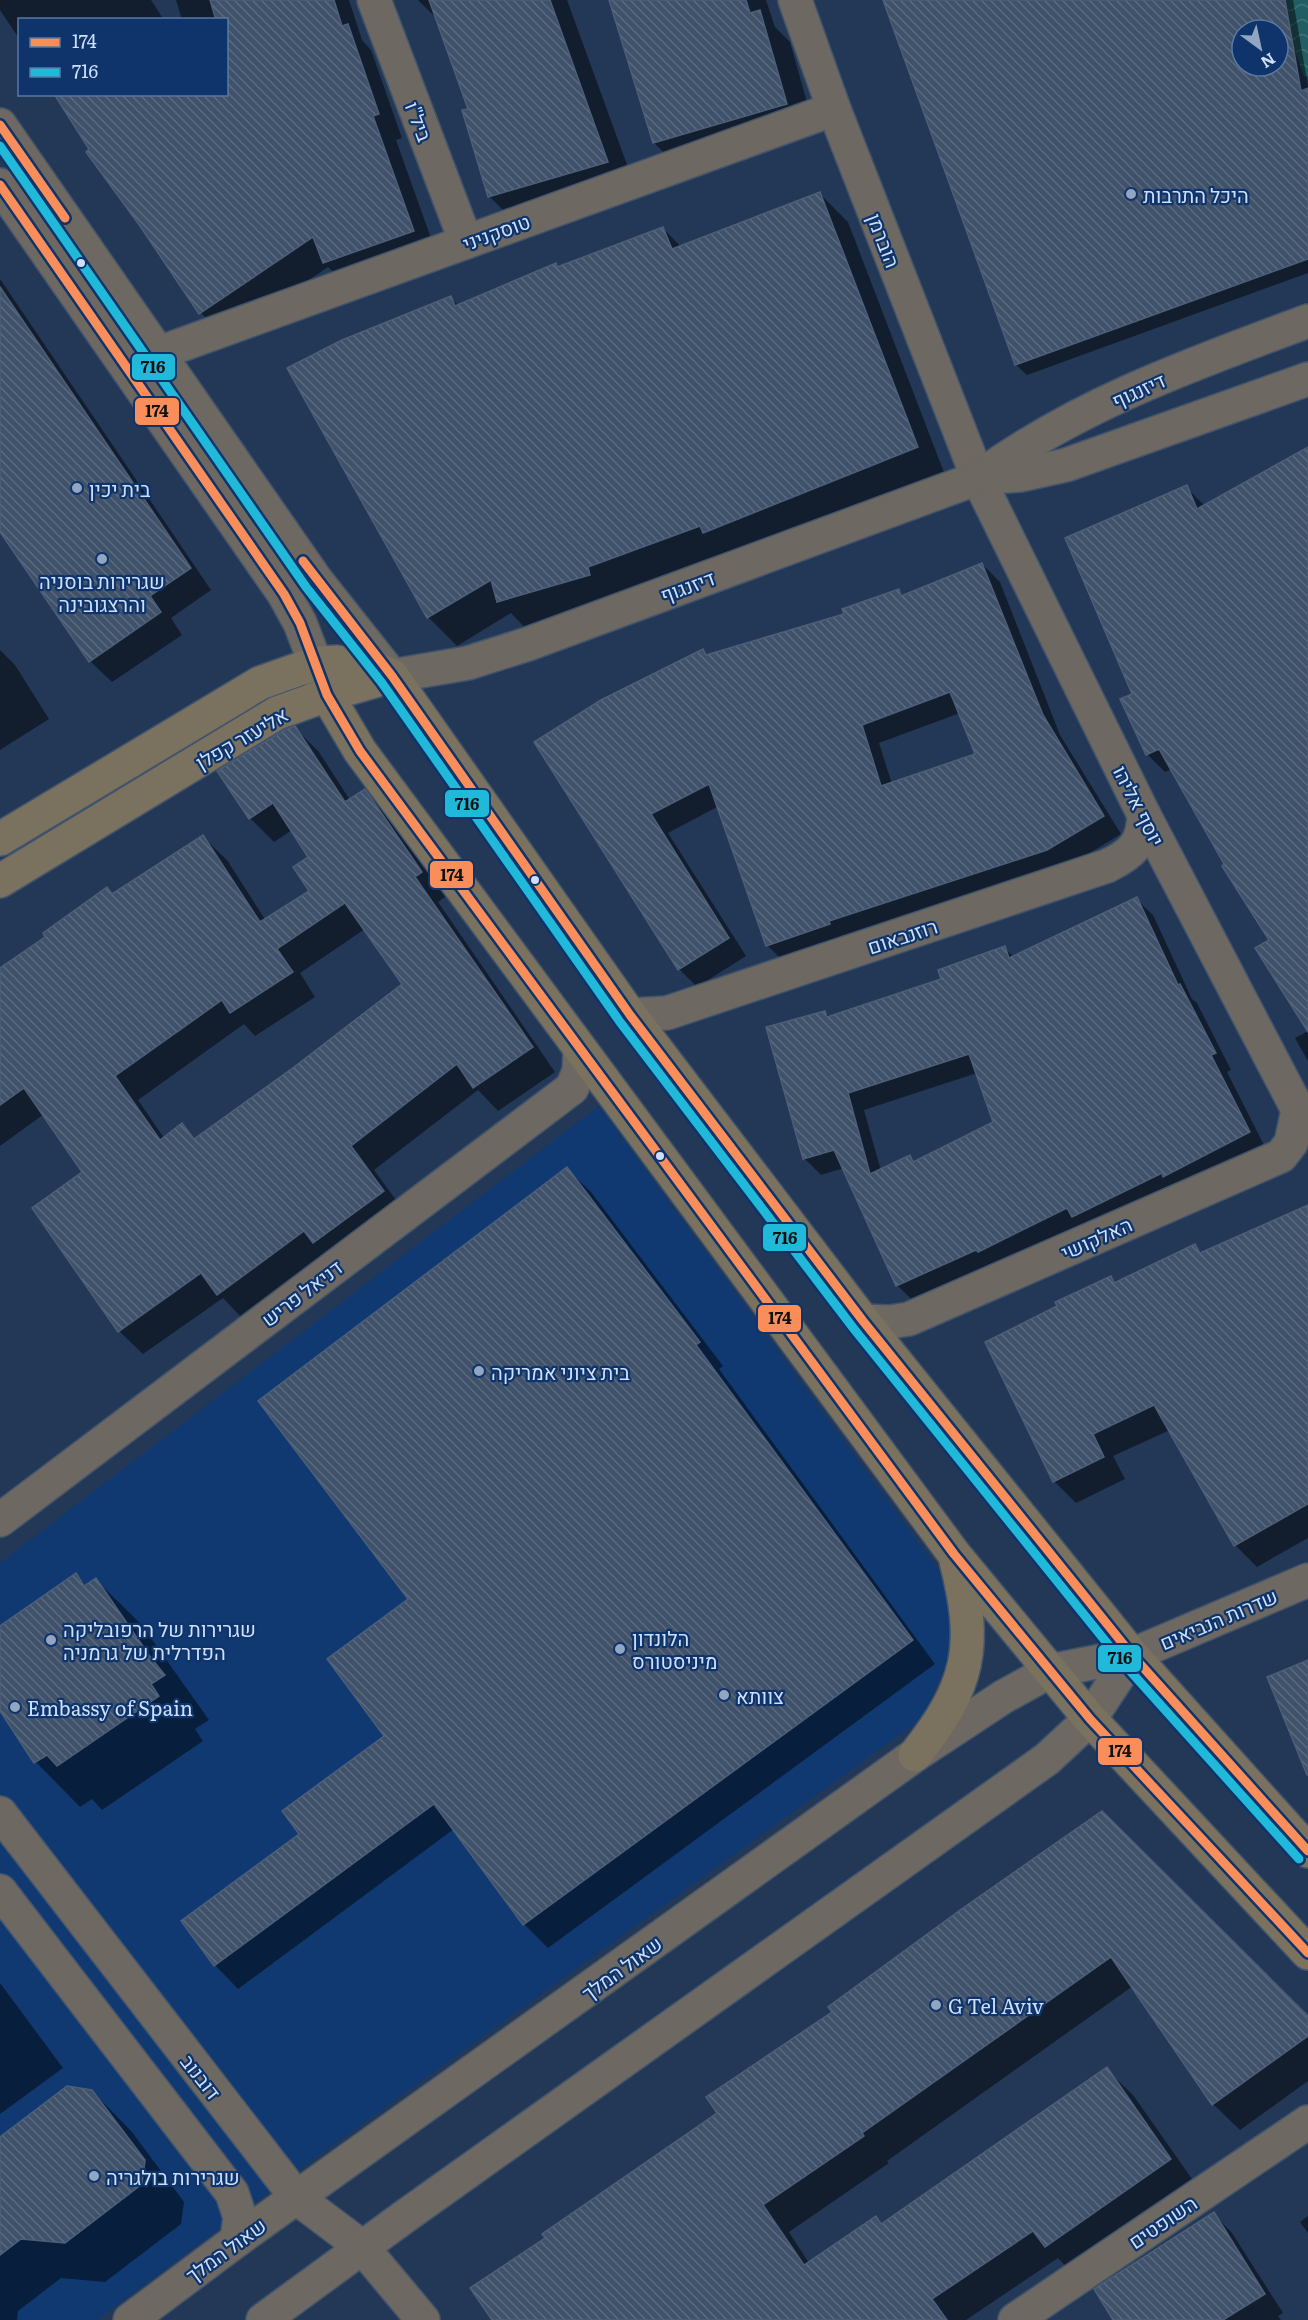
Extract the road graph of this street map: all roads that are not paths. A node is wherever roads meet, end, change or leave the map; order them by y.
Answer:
1 (374, 0) edge
2 (795, 0) edge
3 (834, 109) junction
4 (0, 125) edge
5 (0, 185) edge
6 (466, 242) junction
7 (1308, 321) edge
8 (159, 353) junction
9 (1308, 379) edge
10 (978, 478) junction
11 (316, 663) junction
12 (392, 676) junction
13 (327, 695) junction
14 (1144, 815) junction
15 (0, 839) edge
16 (0, 881) edge
17 (630, 1016) junction
18 (580, 1050) junction
19 (1303, 1120) edge
20 (863, 1321) junction
21 (0, 1520) edge
22 (954, 1554) junction
23 (1308, 1580) edge
24 (1132, 1655) junction
25 (1050, 1671) junction
26 (1090, 1719) junction
27 (915, 1755) junction
28 (0, 1814) edge
29 (1308, 1851) edge
30 (0, 1891) edge
31 (1308, 1953) edge
32 (1308, 2122) edge
33 (297, 2198) junction
34 (237, 2240) junction
35 (362, 2247) junction
36 (1036, 2314) edge
37 (130, 2320) edge
38 (263, 2320) edge
39 (423, 2320) edge

1 - 6 street, ביל"ו
2 - 3 street, הוברמן
3 - 6 street, טוסקניני
3 - 10 street, הוברמן
4 - 8 street
5 - 11 street
6 - 8 street, טוסקניני
7 - 10 street, דיזנגוף
8 - 12 street
9 - 10 street, דיזנגוף
10 - 12 street, דיזנגוף
10 - 14 street, יוסף אליהו
11 - 12 main road, אליעזר קפלן
11 - 13 street
11 - 15 main road, אליעזר קפלן
12 - 13 main road, אליעזר קפלן
12 - 17 main road
13 - 16 main road, אליעזר קפלן
13 - 18 main road
14 - 17 street, רוזנבאום
14 - 19 street, יוסף אליהו
17 - 20 main road
18 - 21 street, דניאל פריש
18 - 22 main road
19 - 20 street, האלקושי
20 - 24 main road
22 - 25 main road
22 - 27 main road
23 - 24 street, שדרות הנביאים
24 - 25 street, שאול המלך
24 - 26 street
24 - 29 main road
25 - 26 main road
25 - 27 street, שאול המלך
26 - 31 main road
26 - 35 street
27 - 33 street, שאול המלך
28 - 33 street, דובנוב
30 - 34 street
32 - 36 street, השופטים
33 - 34 street, שאול המלך
33 - 35 street, דובנוב
34 - 37 street, שאול המלך
35 - 38 street
35 - 39 street, דובנוב

